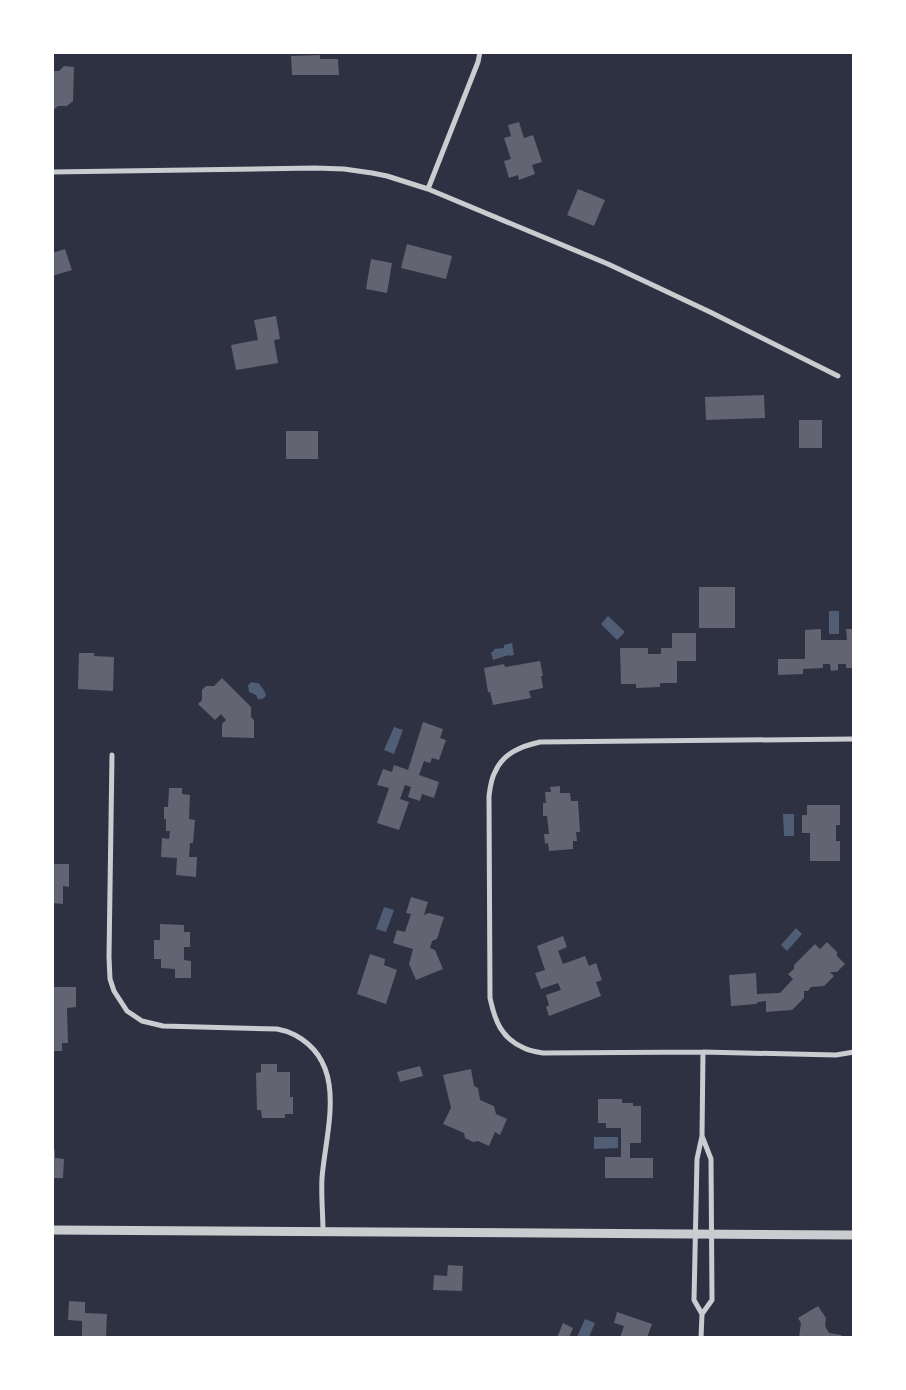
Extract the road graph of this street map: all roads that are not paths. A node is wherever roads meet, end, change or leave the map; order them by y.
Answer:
1 (480, 52) edge
2 (52, 172) edge
3 (428, 189) junction
4 (838, 376) dead end
5 (854, 739) edge
6 (112, 755) dead end
7 (702, 1052) junction
8 (854, 1052) edge
9 (702, 1136) junction
10 (52, 1230) edge
11 (323, 1232) junction
12 (695, 1234) junction
13 (712, 1234) junction
14 (854, 1235) edge
15 (702, 1314) junction
16 (701, 1338) edge

1 - 3 street
2 - 3 street
3 - 4 street
5 - 7 street
6 - 11 street
7 - 8 street
7 - 9 street
9 - 12 street
9 - 13 street
10 - 11 street
11 - 12 street
12 - 13 street
12 - 15 street
13 - 14 street
13 - 15 street
15 - 16 street

